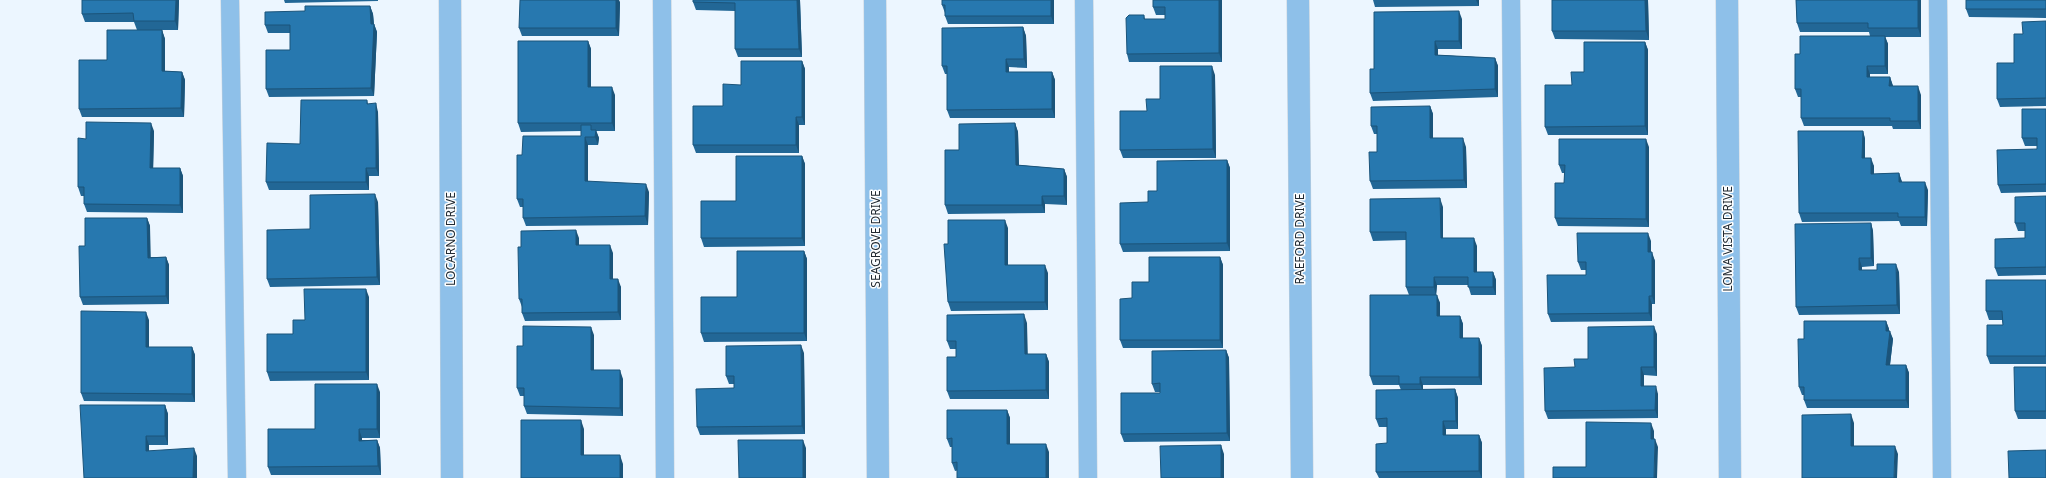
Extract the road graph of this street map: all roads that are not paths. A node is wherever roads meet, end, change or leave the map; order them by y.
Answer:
1 (230, 0) edge
2 (450, 0) edge
3 (662, 0) edge
4 (875, 0) edge
5 (1084, 0) edge
6 (1298, 0) edge
7 (1511, 0) edge
8 (1727, 0) edge
9 (1938, 0) edge
10 (237, 478) edge
11 (452, 478) edge
12 (665, 478) edge
13 (878, 478) edge
14 (1088, 478) edge
15 (1302, 478) edge
16 (1515, 478) edge
17 (1730, 478) edge
18 (1942, 478) edge

1 - 10 lane
2 - 11 street, LOCARNO DRIVE
3 - 12 lane
4 - 13 street, SEAGROVE DRIVE
5 - 14 lane
6 - 15 street, RAEFORD DRIVE
7 - 16 lane
8 - 17 street, LOMA VISTA DRIVE
9 - 18 lane

